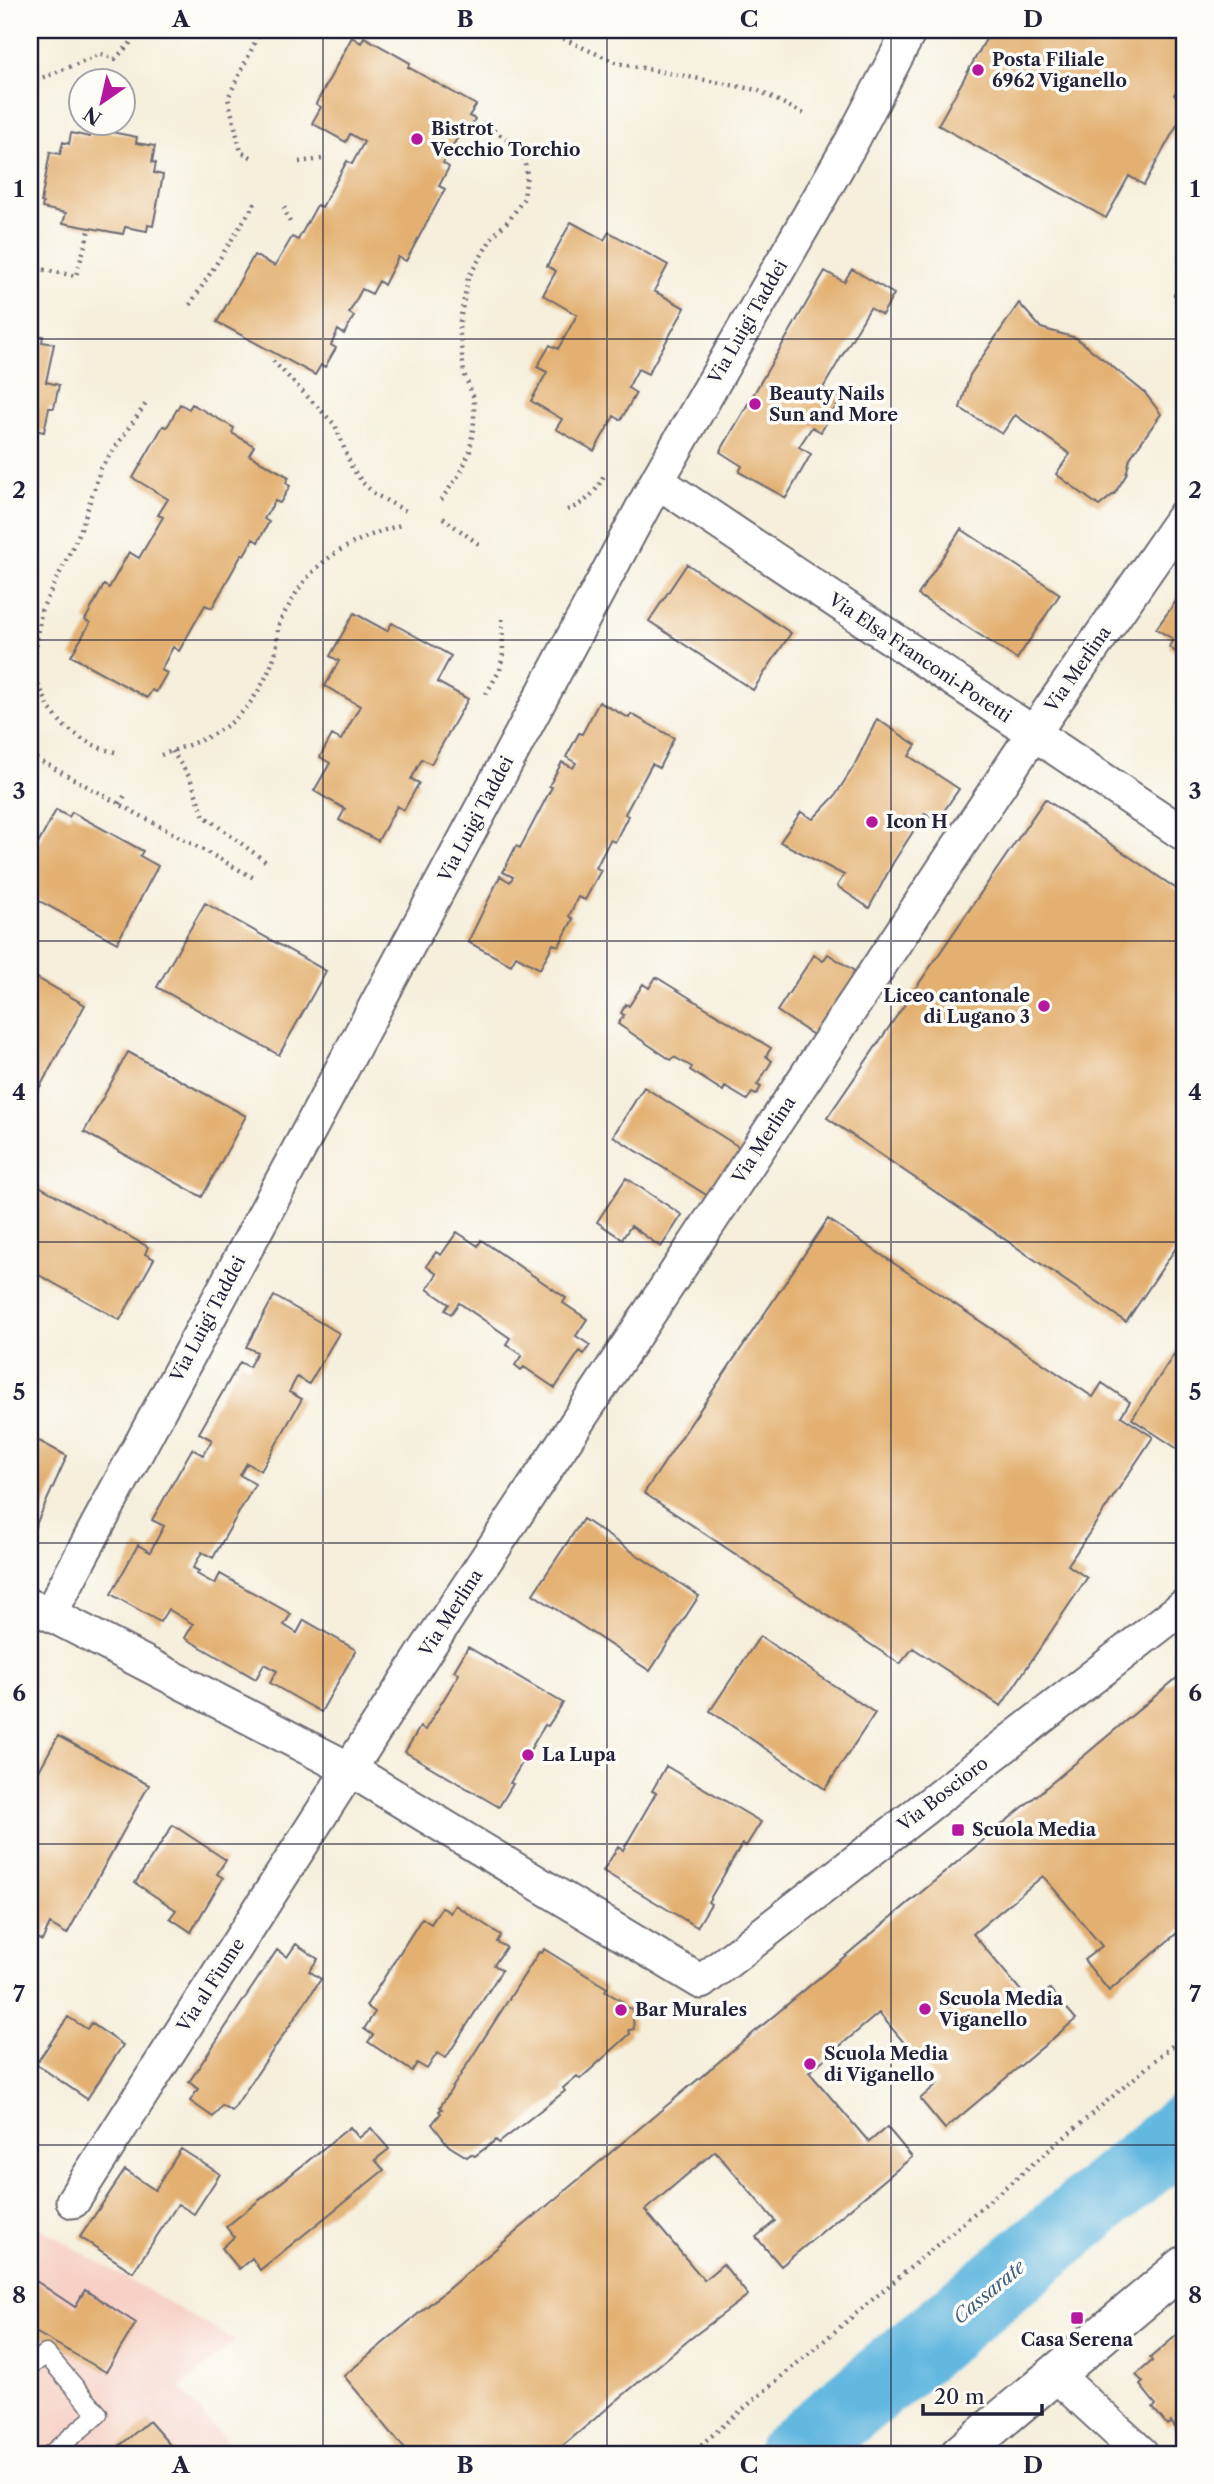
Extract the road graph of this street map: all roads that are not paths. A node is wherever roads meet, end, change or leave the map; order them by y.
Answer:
1 (911, 30) edge
2 (657, 481) junction
3 (1184, 516) edge
4 (1033, 734) junction
5 (1184, 834) edge
6 (1184, 1606) edge
7 (40, 1610) edge
8 (349, 1769) junction
9 (73, 2201) dead end
10 (1184, 2266) edge
11 (30, 2366) edge
12 (1055, 2374) junction
13 (51, 2454) edge
14 (960, 2454) edge
15 (1142, 2454) edge

1 - 2 street, Via Luigi Taddei
2 - 4 street, Via Elsa Franconi-Poretti
2 - 7 street, Via Luigi Taddei
3 - 4 street, Via Merlina
4 - 5 street, Via Elsa Franconi-Poretti
4 - 8 street, Via Merlina
6 - 8 street, Via Boscioro
7 - 8 street
8 - 9 street, Via al Fiume
10 - 12 main road
11 - 13 lane
12 - 14 main road
12 - 15 street

